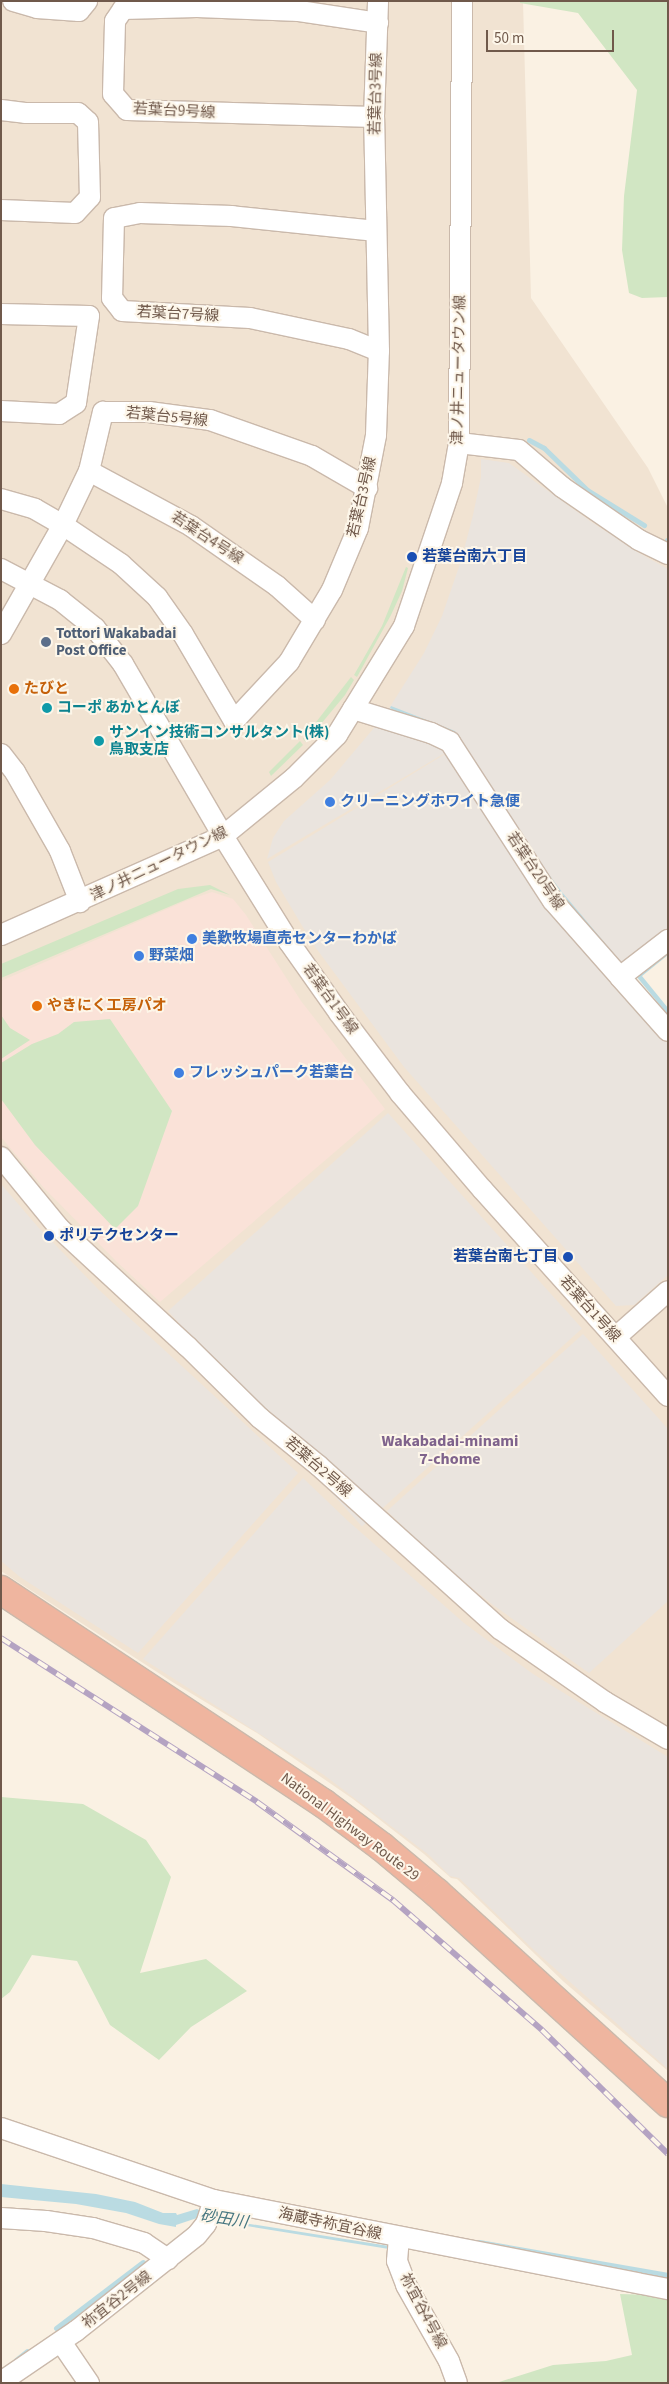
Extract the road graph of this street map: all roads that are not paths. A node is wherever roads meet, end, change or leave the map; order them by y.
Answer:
1 (13, 1) edge
2 (87, 1) edge
3 (378, 1) edge
4 (462, 1) edge
5 (378, 23) junction
6 (1, 110) edge
7 (374, 117) junction
8 (1, 210) edge
9 (376, 232) junction
10 (1, 314) edge
11 (378, 352) junction
12 (1, 411) edge
13 (460, 443) junction
14 (89, 471) junction
15 (367, 488) junction
16 (1, 499) edge
17 (63, 526) junction
18 (668, 554) edge
19 (1, 568) edge
20 (30, 583) junction
21 (315, 620) junction
22 (1, 634) edge
23 (353, 709) junction
24 (1, 754) edge
25 (223, 836) junction
26 (80, 902) junction
27 (1, 935) edge
28 (668, 940) edge
29 (620, 977) junction
30 (668, 1031) edge
31 (1, 1157) edge
32 (668, 1291) edge
33 (616, 1337) junction
34 (668, 1396) edge
35 (1, 1590) edge
36 (668, 1739) edge
37 (668, 2103) edge
38 (1, 2128) edge
39 (214, 2200) junction
40 (1, 2218) edge
41 (399, 2238) junction
42 (168, 2258) junction
43 (668, 2289) edge
44 (61, 2342) junction
45 (1, 2382) edge
46 (89, 2383) edge
47 (457, 2383) edge

1 - 2 street
3 - 5 street, 若葉台3号線
4 - 13 street, 津ノ井ニュータウン線
5 - 7 street, 若葉台3号線
5 - 7 street, 若葉台9号線
6 - 8 street
7 - 9 street, 若葉台3号線
9 - 11 street, 若葉台3号線
9 - 11 street, 若葉台7号線
10 - 12 street
11 - 15 street, 若葉台3号線
13 - 18 street
13 - 23 street, 津ノ井ニュータウン線
14 - 15 street, 若葉台5号線
14 - 17 street, 若葉台5号線
14 - 21 street, 若葉台4号線
15 - 21 street, 若葉台3号線
16 - 17 street, 若葉台3号線
17 - 20 street
17 - 21 street, 若葉台3号線
19 - 20 street, 若葉台1号線
20 - 22 street
20 - 25 street, 若葉台1号線
23 - 25 street, 津ノ井ニュータウン線
23 - 29 street, 若葉台20号線
24 - 26 street
25 - 26 street, 津ノ井ニュータウン線
25 - 33 street, 若葉台1号線
26 - 27 street, 津ノ井ニュータウン線
28 - 29 street
29 - 30 street, 若葉台20号線
31 - 36 street, 若葉台2号線
32 - 33 street
33 - 34 street, 若葉台1号線
35 - 37 highway, National Highway Route 29
38 - 39 street, 海蔵寺祢宜谷線
39 - 41 street, 海蔵寺祢宜谷線
39 - 42 street, 祢宜谷2号線
40 - 42 street
41 - 43 street, 海蔵寺祢宜谷線
41 - 47 street, 祢宜谷4号線
42 - 44 street, 祢宜谷2号線
44 - 45 street, 祢宜谷2号線
44 - 46 street

